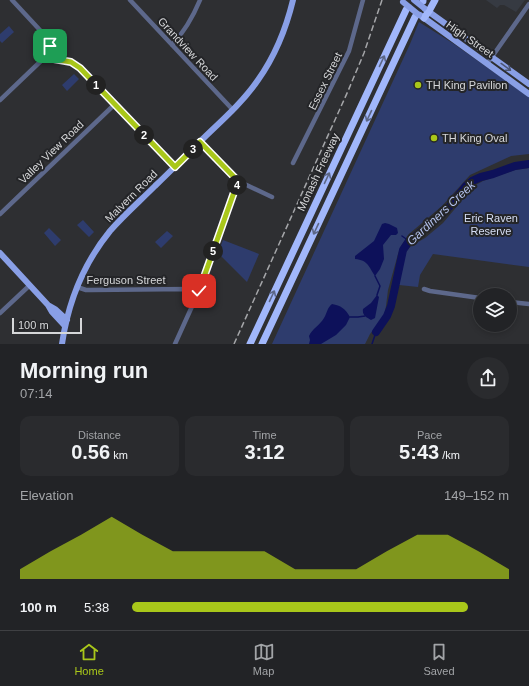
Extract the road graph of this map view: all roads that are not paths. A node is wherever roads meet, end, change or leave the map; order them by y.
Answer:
1 (12, 0) edge
2 (130, 0) edge
3 (200, 0) edge
4 (292, 0) edge
5 (357, 0) edge
6 (414, 0) edge
7 (434, 0) edge
8 (363, 1) edge
9 (401, 1) edge
10 (529, 4) edge
11 (406, 10) tunnel mouth
12 (427, 10) junction
13 (420, 18) junction
14 (172, 45) junction
15 (491, 57) junction
16 (51, 59) junction
17 (487, 64) junction
18 (529, 84) edge
19 (529, 94) edge
20 (0, 100) edge
21 (115, 104) junction
22 (233, 110) junction
23 (200, 142) junction
24 (293, 163) dead end
25 (175, 167) junction
26 (238, 181) junction
27 (272, 197) dead end
28 (0, 214) edge
29 (0, 253) edge
30 (30, 285) junction
31 (77, 287) junction
32 (424, 289) dead end
33 (199, 291) junction
34 (473, 297) edge
35 (517, 303) edge
36 (529, 304) edge
37 (0, 313) edge
38 (66, 323) junction
39 (62, 344) edge
40 (175, 344) edge
41 (250, 344) edge
42 (262, 344) edge

1 - 16 street
2 - 14 street, Grandview Road
3 - 14 street
4 - 22 main road, Malvern Road
5 - 8 street, Essex Street
6 - 12 main road, High Street, bridge
7 - 12 highway, Monash Freeway
8 - 24 street, Essex Street
9 - 13 main road, High Street, bridge
10 - 15 street
41 -> 11 highway, Monash Freeway
12 - 13 highway, Monash Freeway
12 - 15 main road, High Street
13 - 17 main road, High Street
13 -> 42 highway, Monash Freeway
14 - 22 street, Grandview Road
15 - 17 street
15 -> 18 main road, High Street
16 - 20 street
16 - 21 street
17 - 19 main road, High Street
21 - 25 street
21 - 28 street, Valley View Road
22 - 23 main road, Malvern Road
23 - 25 main road, Malvern Road
23 - 26 street
25 - 31 main road, Malvern Road
26 - 27 street
26 - 33 street
29 - 30 main road
30 - 37 street
30 - 38 main road
31 - 33 street, Ferguson Street
31 - 38 main road, Malvern Road
32 - 34 street
33 - 40 street
35 - 36 street
38 - 39 main road, Malvern Road

